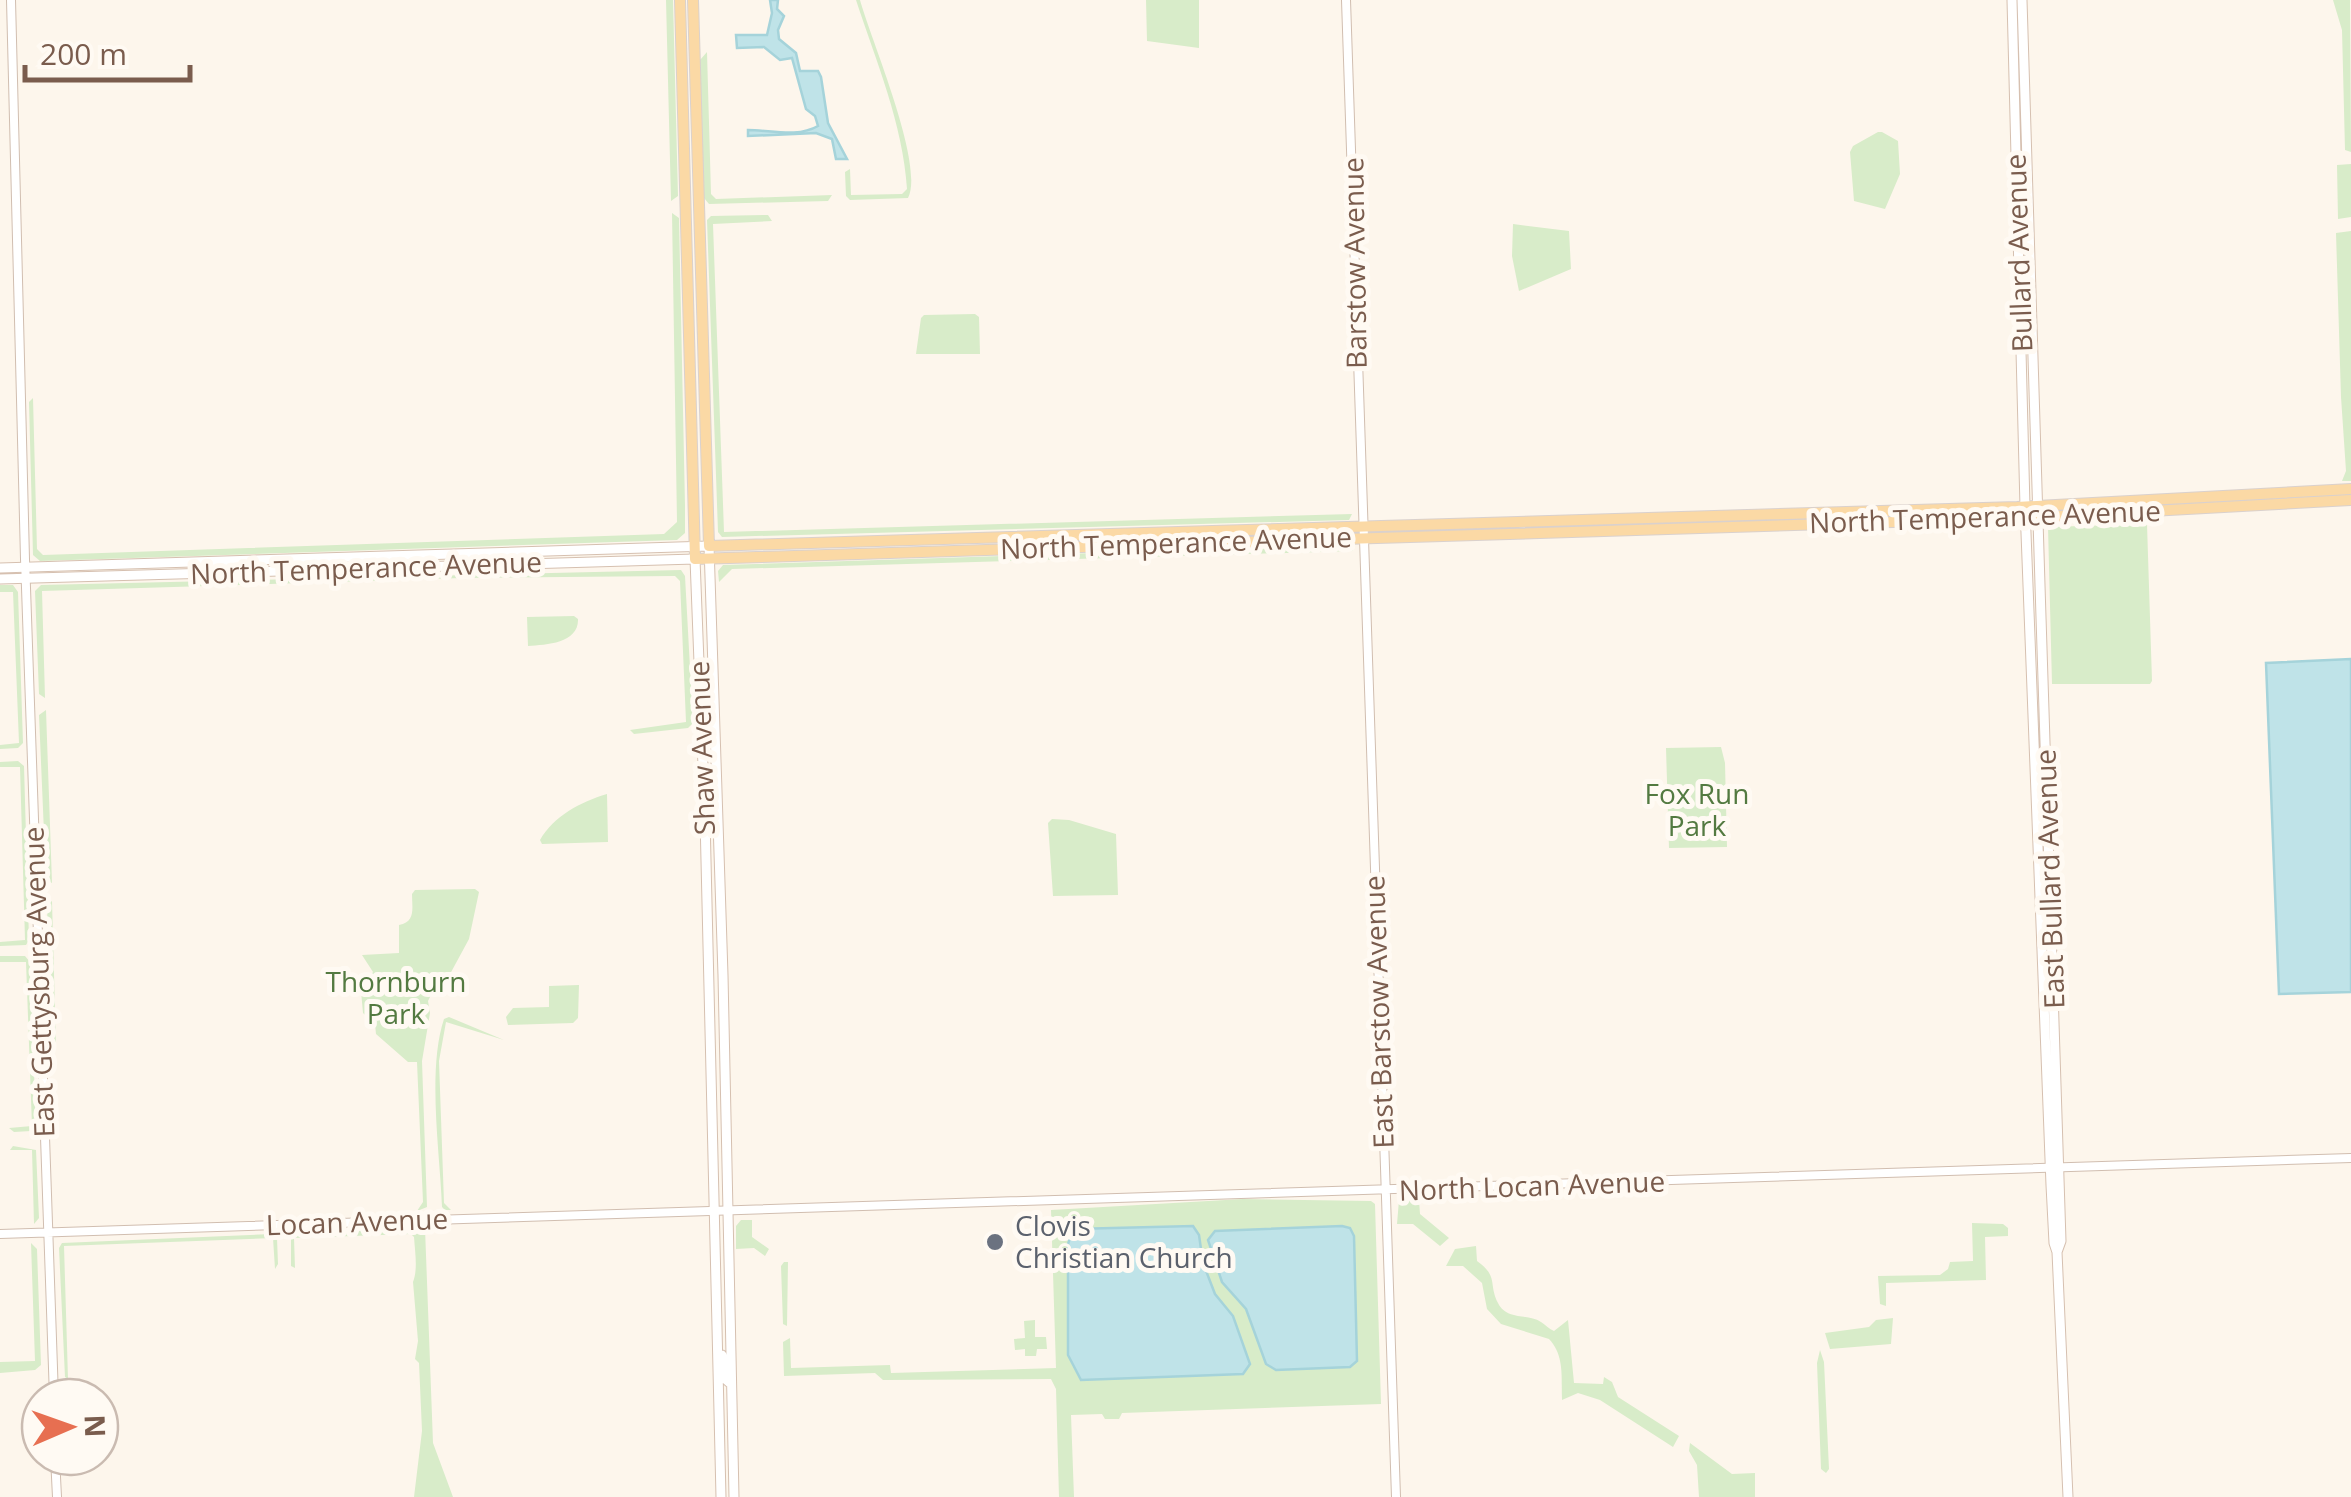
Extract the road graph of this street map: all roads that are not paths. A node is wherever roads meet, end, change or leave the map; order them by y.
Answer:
1 (11, 0) edge
2 (680, 0) edge
3 (693, 0) edge
4 (1346, 0) edge
5 (2012, 0) edge
6 (2022, 0) edge
7 (683, 128) junction
8 (685, 207) junction
9 (698, 211) junction
10 (701, 290) junction
11 (2021, 337) junction
12 (2032, 372) junction
13 (2351, 489) edge
14 (2351, 500) edge
15 (2030, 512) junction
16 (1362, 532) junction
17 (694, 546) junction
18 (709, 546) junction
19 (695, 559) junction
20 (709, 559) junction
21 (0, 568) edge
22 (25, 572) junction
23 (0, 578) edge
24 (702, 732) junction
25 (716, 802) junction
26 (706, 818) junction
27 (719, 887) junction
28 (2351, 1158) edge
29 (2055, 1169) junction
30 (1385, 1190) junction
31 (713, 1210) junction
32 (727, 1210) junction
33 (47, 1232) junction
34 (0, 1234) edge
35 (714, 1307) junction
36 (53, 1377) edge
37 (730, 1384) junction
38 (721, 1497) edge
39 (734, 1497) edge
40 (1396, 1497) edge
41 (2068, 1497) edge

1 - 22 street, East Gettysburg Avenue
2 - 7 main road, Shaw Avenue
3 - 9 main road, Shaw Avenue
4 - 16 street, Barstow Avenue
5 - 11 main road, Bullard Avenue
6 - 12 main road, Bullard Avenue
7 - 8 main road, Shaw Avenue
7 - 9 main road
8 - 10 main road
8 - 17 main road, Shaw Avenue
9 - 10 main road, Shaw Avenue
10 - 18 main road, Shaw Avenue
11 - 12 main road
11 - 15 main road, Bullard Avenue
12 - 15 main road, Bullard Avenue
13 - 15 main road, North Temperance Avenue
14 - 15 main road, North Temperance Avenue
15 - 16 main road, North Temperance Avenue
15 - 29 main road, East Bullard Avenue
16 - 18 main road, North Temperance Avenue
16 - 20 main road, North Temperance Avenue
16 - 30 street, East Barstow Avenue
17 - 18 main road, North Temperance Avenue
17 - 19 main road, Shaw Avenue
17 - 22 main road, North Temperance Avenue
18 - 20 main road, Shaw Avenue
19 - 20 main road, North Temperance Avenue
19 - 22 main road, North Temperance Avenue
19 - 24 main road, Shaw Avenue
20 - 25 main road, Shaw Avenue
21 - 22 main road, North Temperance Avenue
22 - 23 main road, North Temperance Avenue
22 - 33 street, East Gettysburg Avenue
24 - 25 main road
24 - 26 main road, Shaw Avenue
25 - 27 main road, Shaw Avenue
26 - 27 main road
26 - 31 main road, Shaw Avenue
27 - 32 main road, Shaw Avenue
28 - 29 street, North Locan Avenue
29 - 30 street, North Locan Avenue
29 - 41 main road, East Bullard Avenue
30 - 32 street, North Locan Avenue
30 - 40 street, East Barstow Avenue
31 - 32 street, North Locan Avenue
31 - 33 street, Locan Avenue
31 - 35 main road, Shaw Avenue
32 - 37 main road, Shaw Avenue
33 - 34 street, Locan Avenue
33 - 36 street, East Gettysburg Avenue
35 - 37 main road
35 - 38 main road, Shaw Avenue
37 - 39 main road, Shaw Avenue

